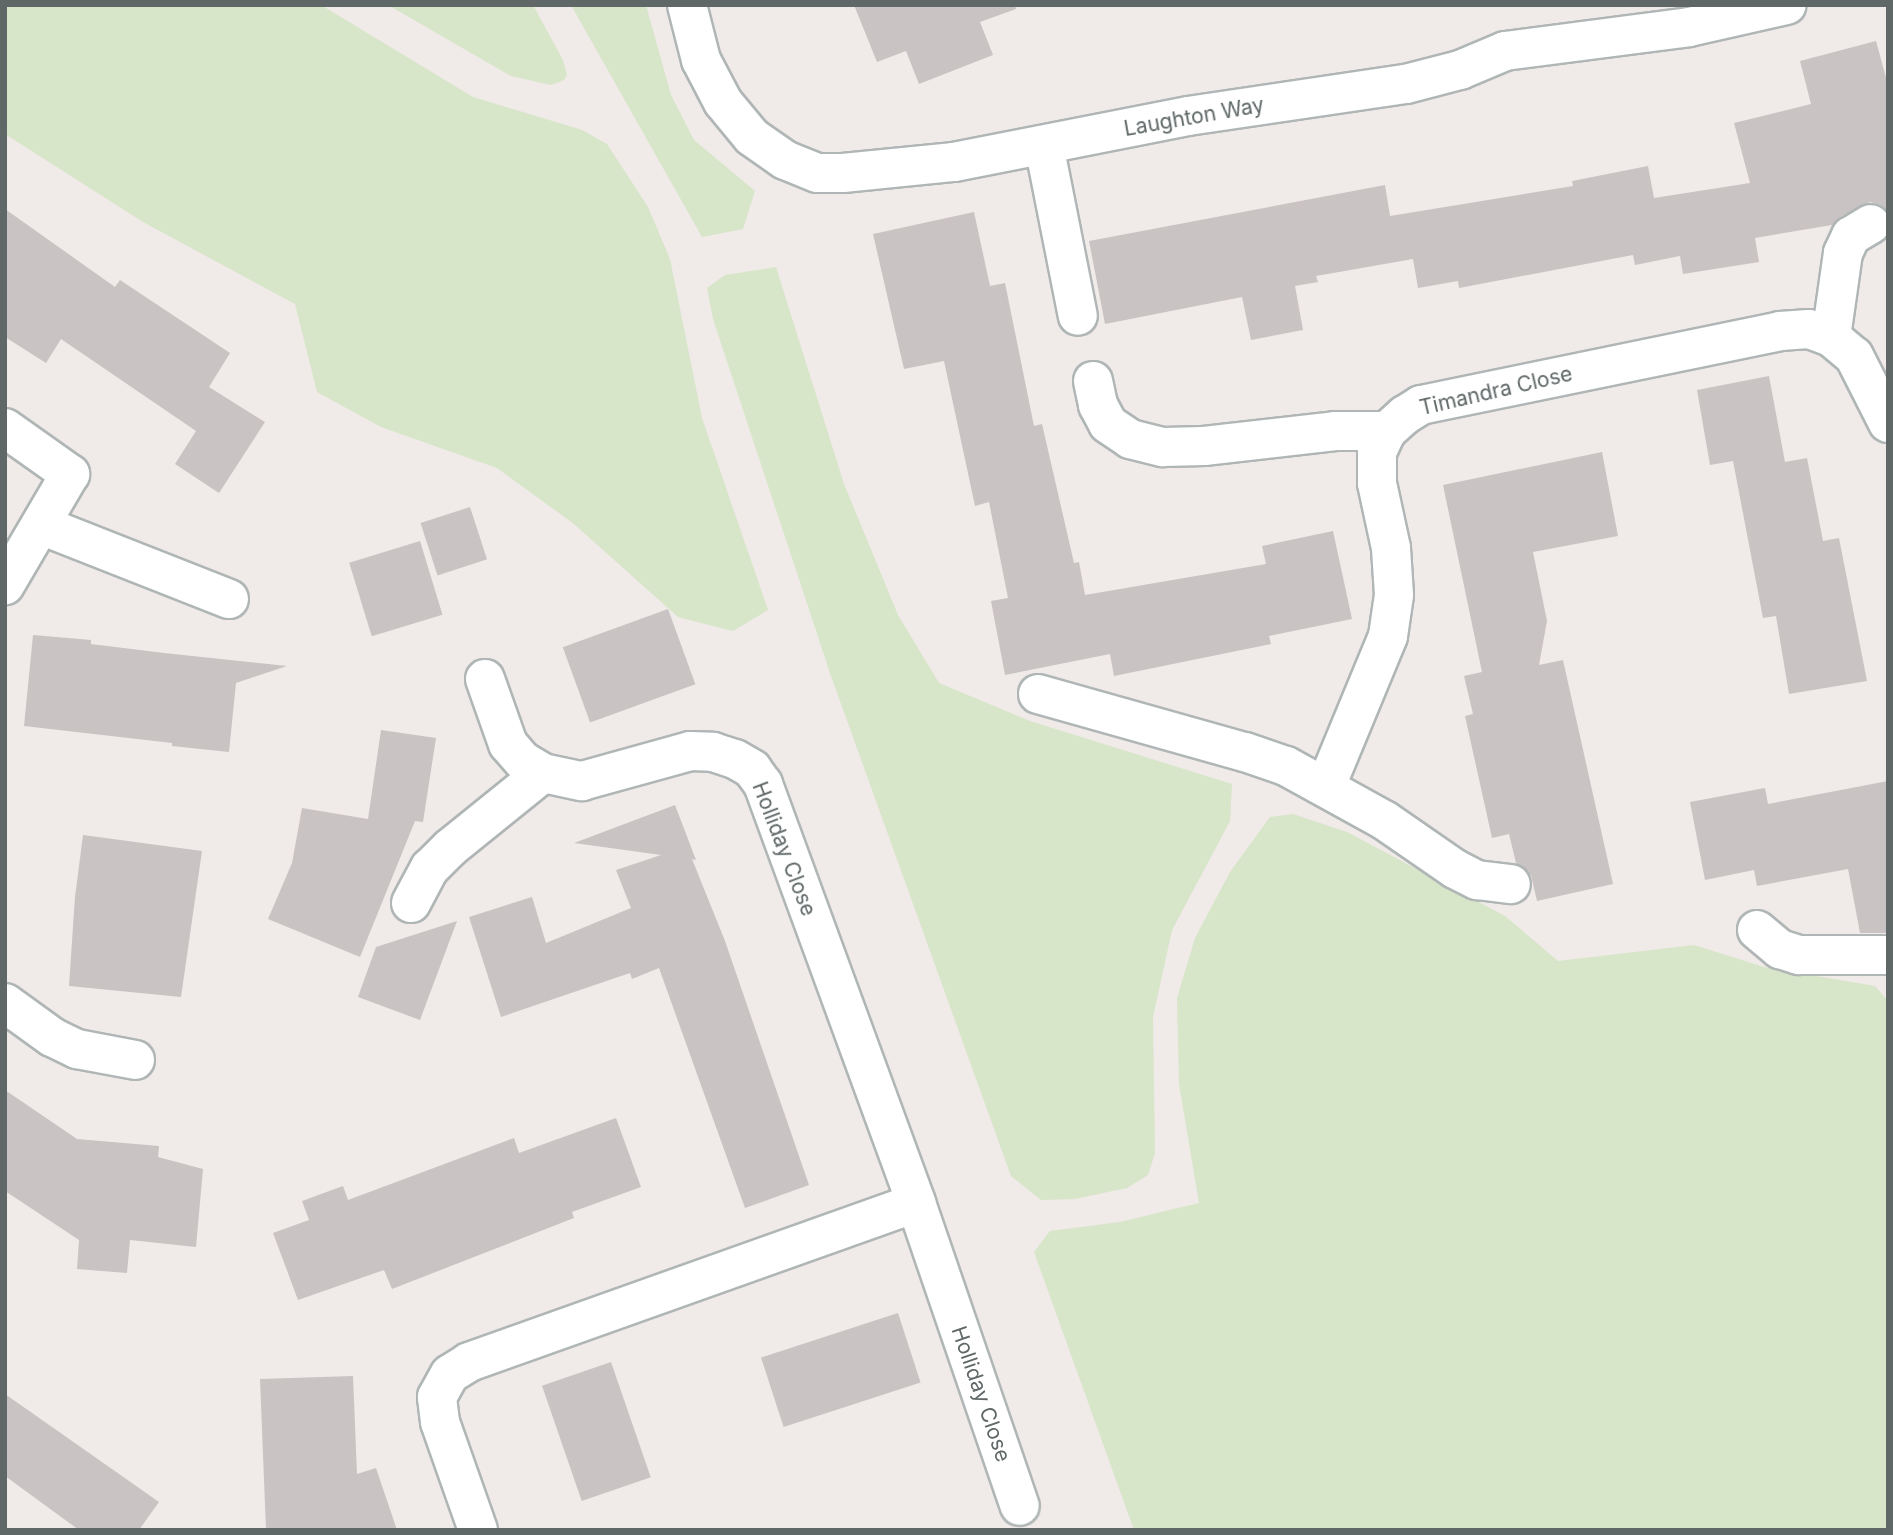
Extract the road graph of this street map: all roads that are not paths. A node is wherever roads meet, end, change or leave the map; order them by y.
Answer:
1 (687, 5) edge
2 (1787, 5) edge
3 (1044, 145) junction
4 (1871, 224) dead end
5 (1077, 316) dead end
6 (1831, 337) junction
7 (1093, 381) dead end
8 (1888, 423) edge
9 (5, 428) edge
10 (1387, 431) junction
11 (41, 526) junction
12 (5, 585) edge
13 (229, 599) dead end
14 (485, 679) dead end
15 (1038, 694) dead end
16 (543, 773) junction
17 (1326, 786) junction
18 (1510, 884) dead end
19 (411, 903) dead end
20 (1757, 930) dead end
21 (1888, 955) edge
22 (5, 1003) edge
23 (135, 1060) dead end
24 (916, 1203) junction
25 (1020, 1506) dead end
26 (478, 1530) edge

1 - 3 street, Laughton Way
2 - 3 street, Laughton Way
3 - 5 street
4 - 6 street
6 - 8 street
6 - 10 street, Timandra Close
7 - 10 street
9 - 11 street
10 - 17 street
11 - 12 street
11 - 13 street
14 - 16 street, Holliday Close
15 - 17 street
16 - 19 street
16 - 24 street, Holliday Close
17 - 18 street
20 - 21 street
22 - 23 street
24 - 25 street, Holliday Close
24 - 26 street

